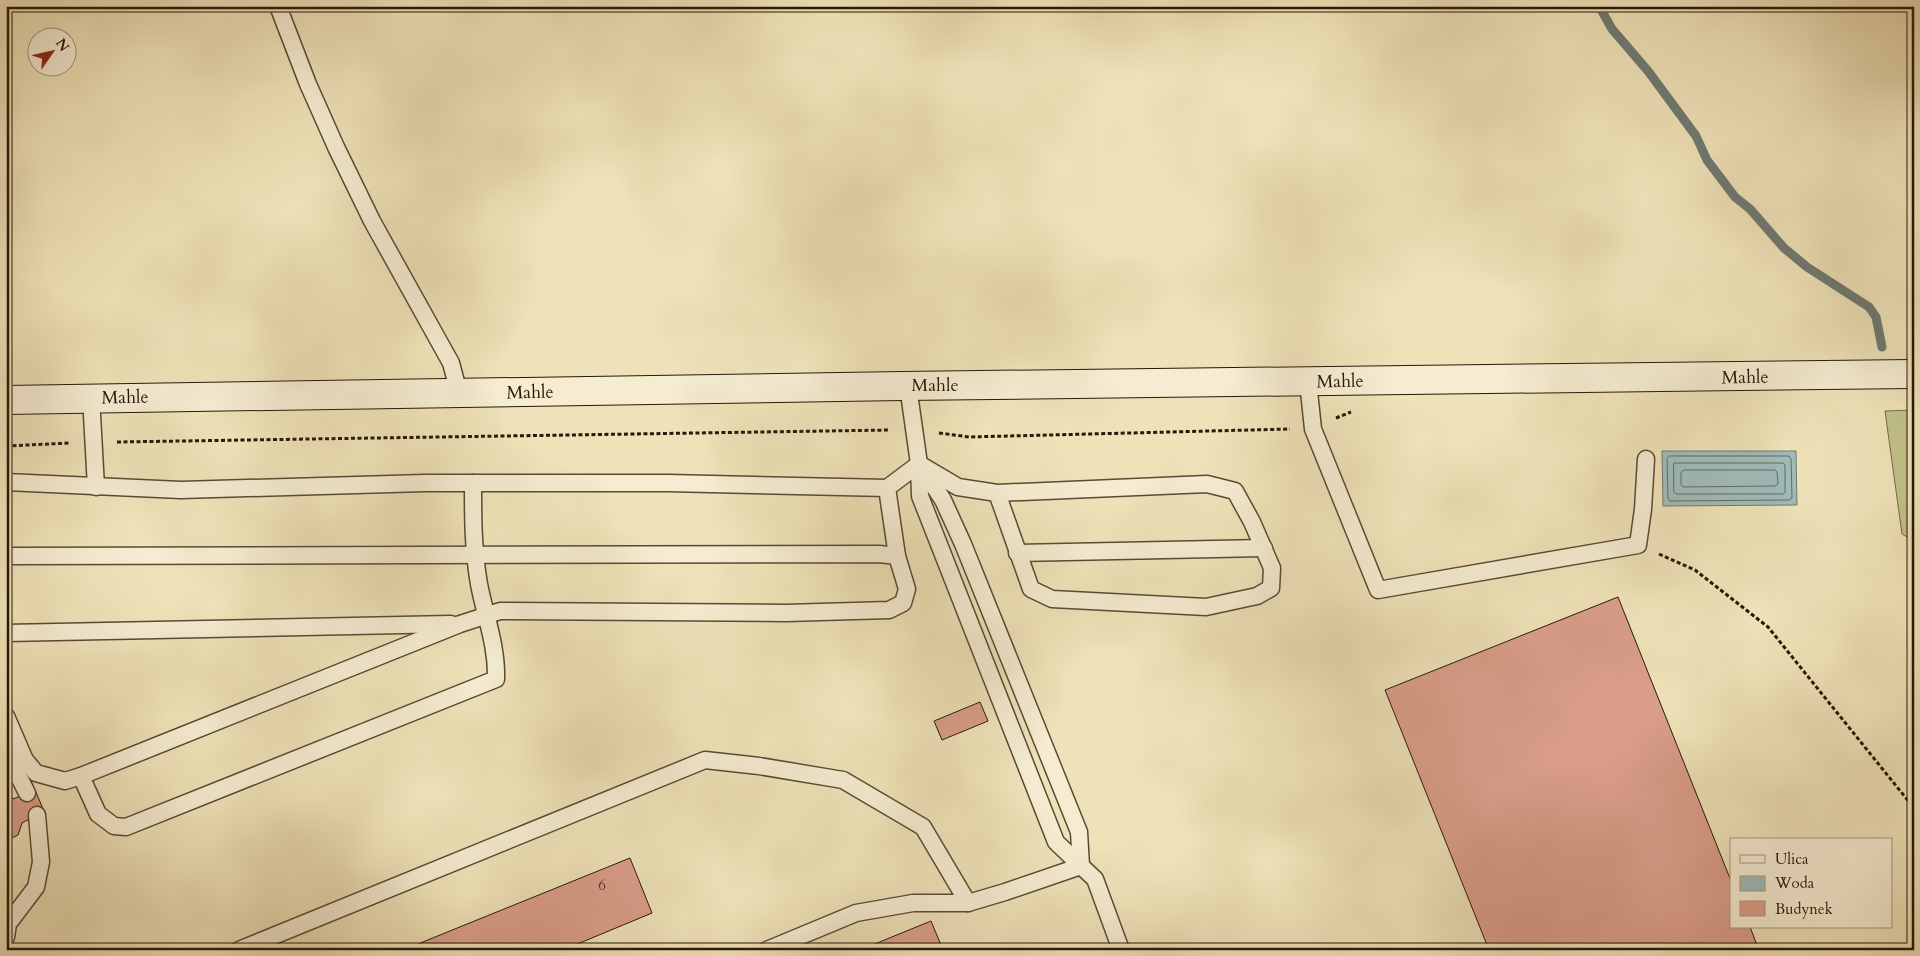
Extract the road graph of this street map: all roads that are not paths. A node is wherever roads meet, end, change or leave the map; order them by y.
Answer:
1 (278, 6) edge
2 (1914, 374) edge
3 (1308, 382) junction
4 (908, 386) junction
5 (459, 393) junction
6 (91, 397) junction
7 (6, 400) edge
8 (1646, 459) dead end
9 (919, 464) junction
10 (6, 482) edge
11 (473, 483) junction
12 (96, 487) junction
13 (887, 488) junction
14 (997, 493) junction
15 (1264, 548) junction
16 (1017, 553) junction
17 (6, 556) edge
18 (475, 556) junction
19 (897, 556) junction
20 (487, 616) junction
21 (460, 624) junction
22 (6, 633) edge
23 (6, 716) edge
24 (6, 751) edge
25 (81, 776) junction
26 (27, 793) dead end
27 (38, 815) dead end
28 (1081, 866) junction
29 (968, 903) junction
30 (6, 937) edge
31 (239, 950) edge
32 (767, 950) edge
33 (1121, 950) edge

1 - 5 lane
2 - 3 street, Mahle
3 - 4 street, Mahle
3 - 8 lane
4 - 5 street, Mahle
4 - 9 lane
5 - 6 street, Mahle
6 - 7 street, Mahle
6 - 12 lane
9 - 13 lane
9 - 14 lane
9 - 28 lane
9 - 28 lane
10 - 12 lane
11 - 12 lane
11 - 13 lane
11 - 18 lane
13 - 19 lane
14 - 15 lane
14 - 16 lane
15 - 16 lane
15 - 16 lane
17 - 18 lane
18 - 19 lane
18 - 20 lane
19 - 20 lane
20 - 21 lane
20 - 25 lane
21 - 22 lane
21 - 25 lane
23 - 25 lane
24 - 26 lane
27 - 30 lane
28 - 29 lane
28 - 33 lane
29 - 31 lane
29 - 32 lane

